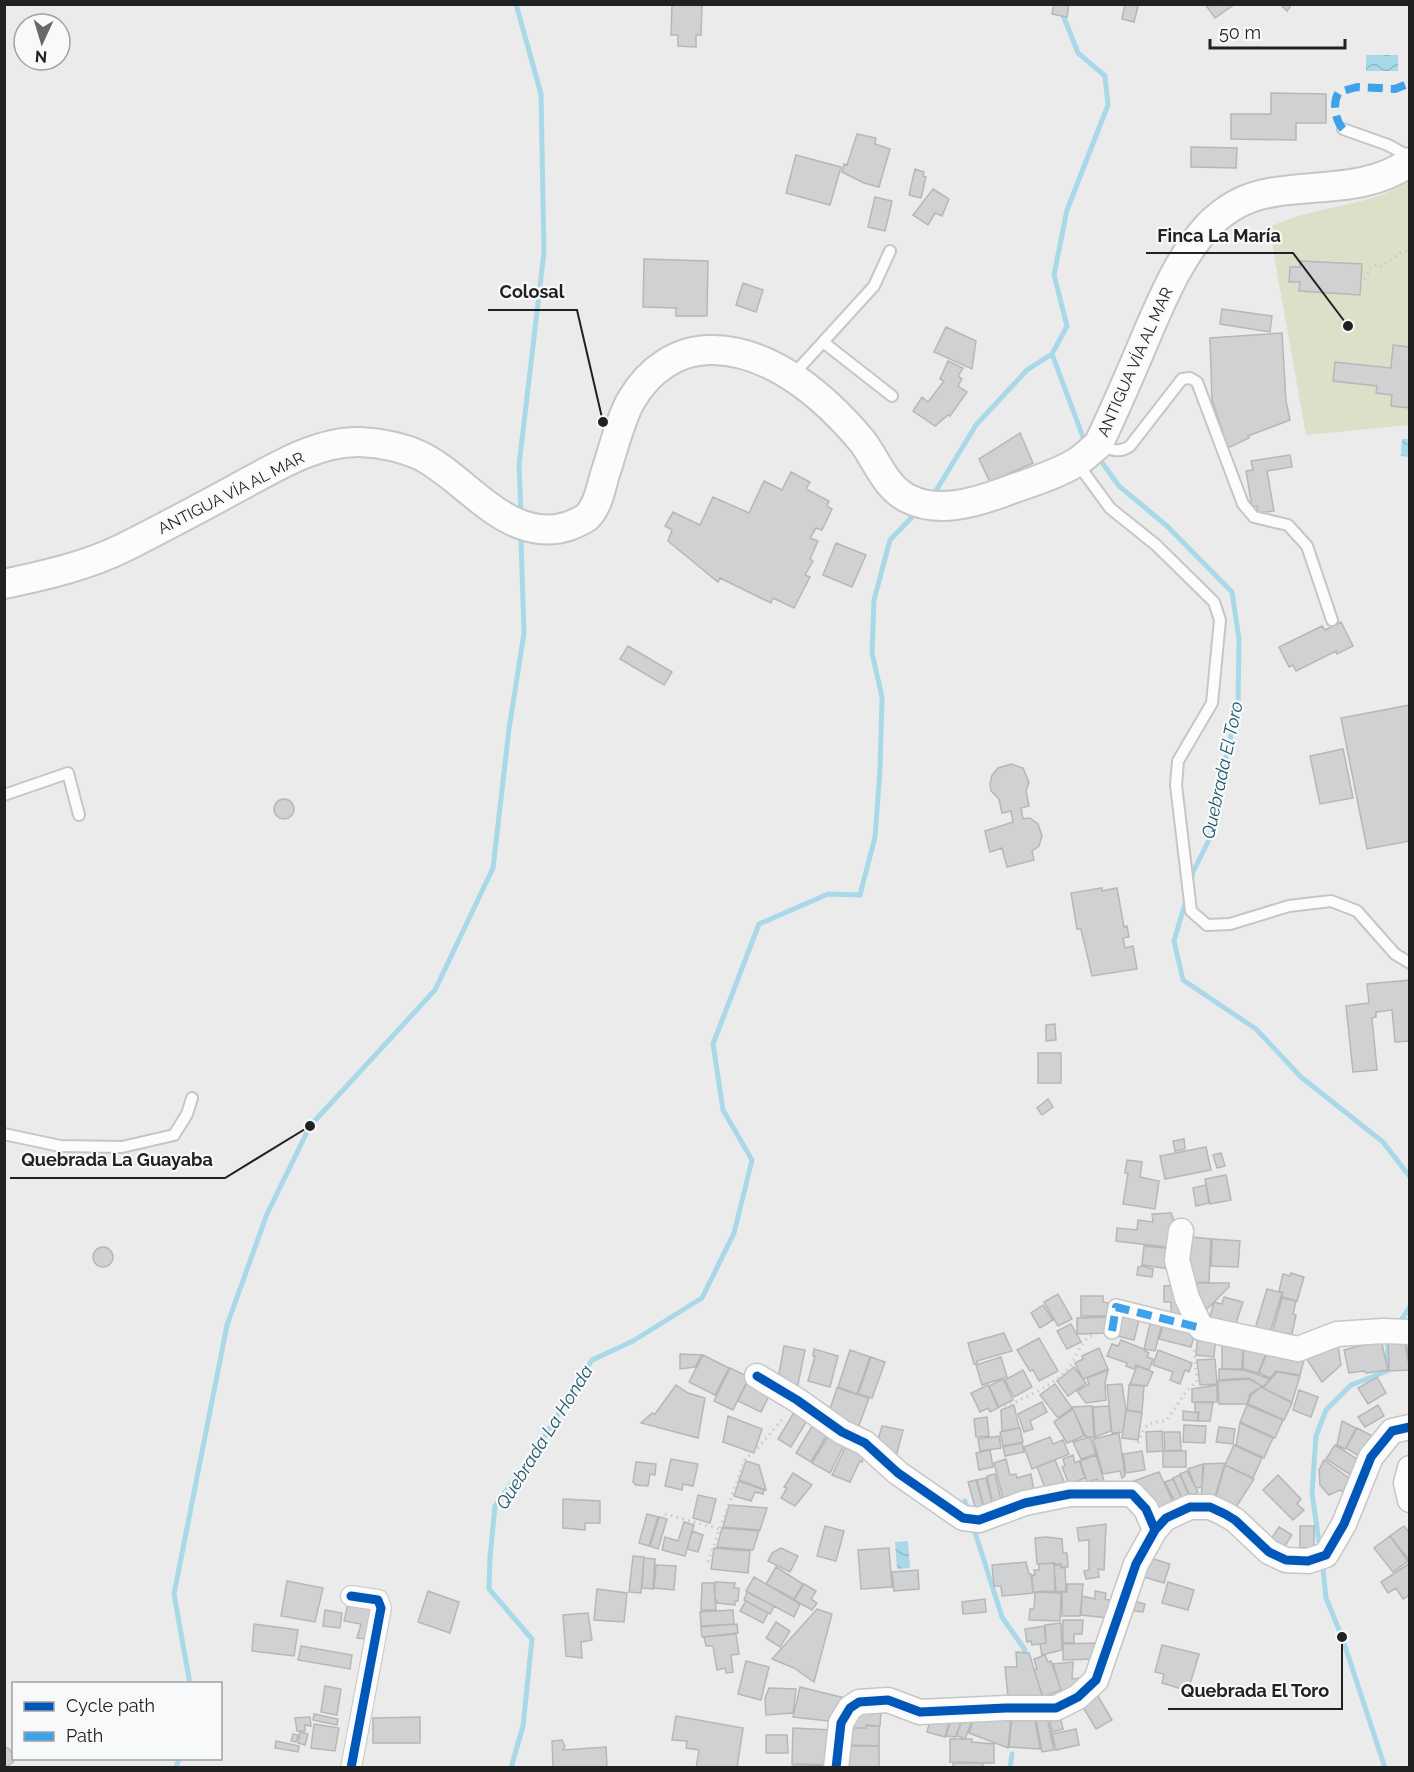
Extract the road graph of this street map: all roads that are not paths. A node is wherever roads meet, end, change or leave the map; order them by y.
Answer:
1 (1343, 129) dead end
2 (1410, 157) edge
3 (1410, 162) edge
4 (890, 251) dead end
5 (823, 342) junction
6 (792, 376) junction
7 (892, 396) dead end
8 (1088, 453) junction
9 (4, 584) edge
10 (1332, 620) dead end
11 (4, 795) edge
12 (79, 815) dead end
13 (1410, 963) edge
14 (192, 1098) dead end
15 (4, 1134) edge
16 (1181, 1231) dead end
17 (1201, 1328) junction
18 (1112, 1330) road end
19 (1410, 1332) edge
20 (757, 1377) dead end
21 (1410, 1427) edge
22 (1410, 1468) edge
23 (1410, 1500) edge
24 (1155, 1530) junction
25 (351, 1596) dead end
26 (351, 1767) edge
27 (836, 1767) edge

1 - 2 lane
3 - 8 main road, ANTIGUA VÍA AL MAR
4 - 5 lane
5 - 6 lane
5 - 7 lane
6 - 8 main road, ANTIGUA VÍA AL MAR
6 - 9 main road, ANTIGUA VÍA AL MAR
8 - 10 lane
8 - 13 lane
11 - 12 lane
14 - 15 lane
16 - 17 street
17 - 18 street
17 - 19 street
20 - 24 street
21 - 24 street
22 - 23 street
24 - 27 street
25 - 26 street

